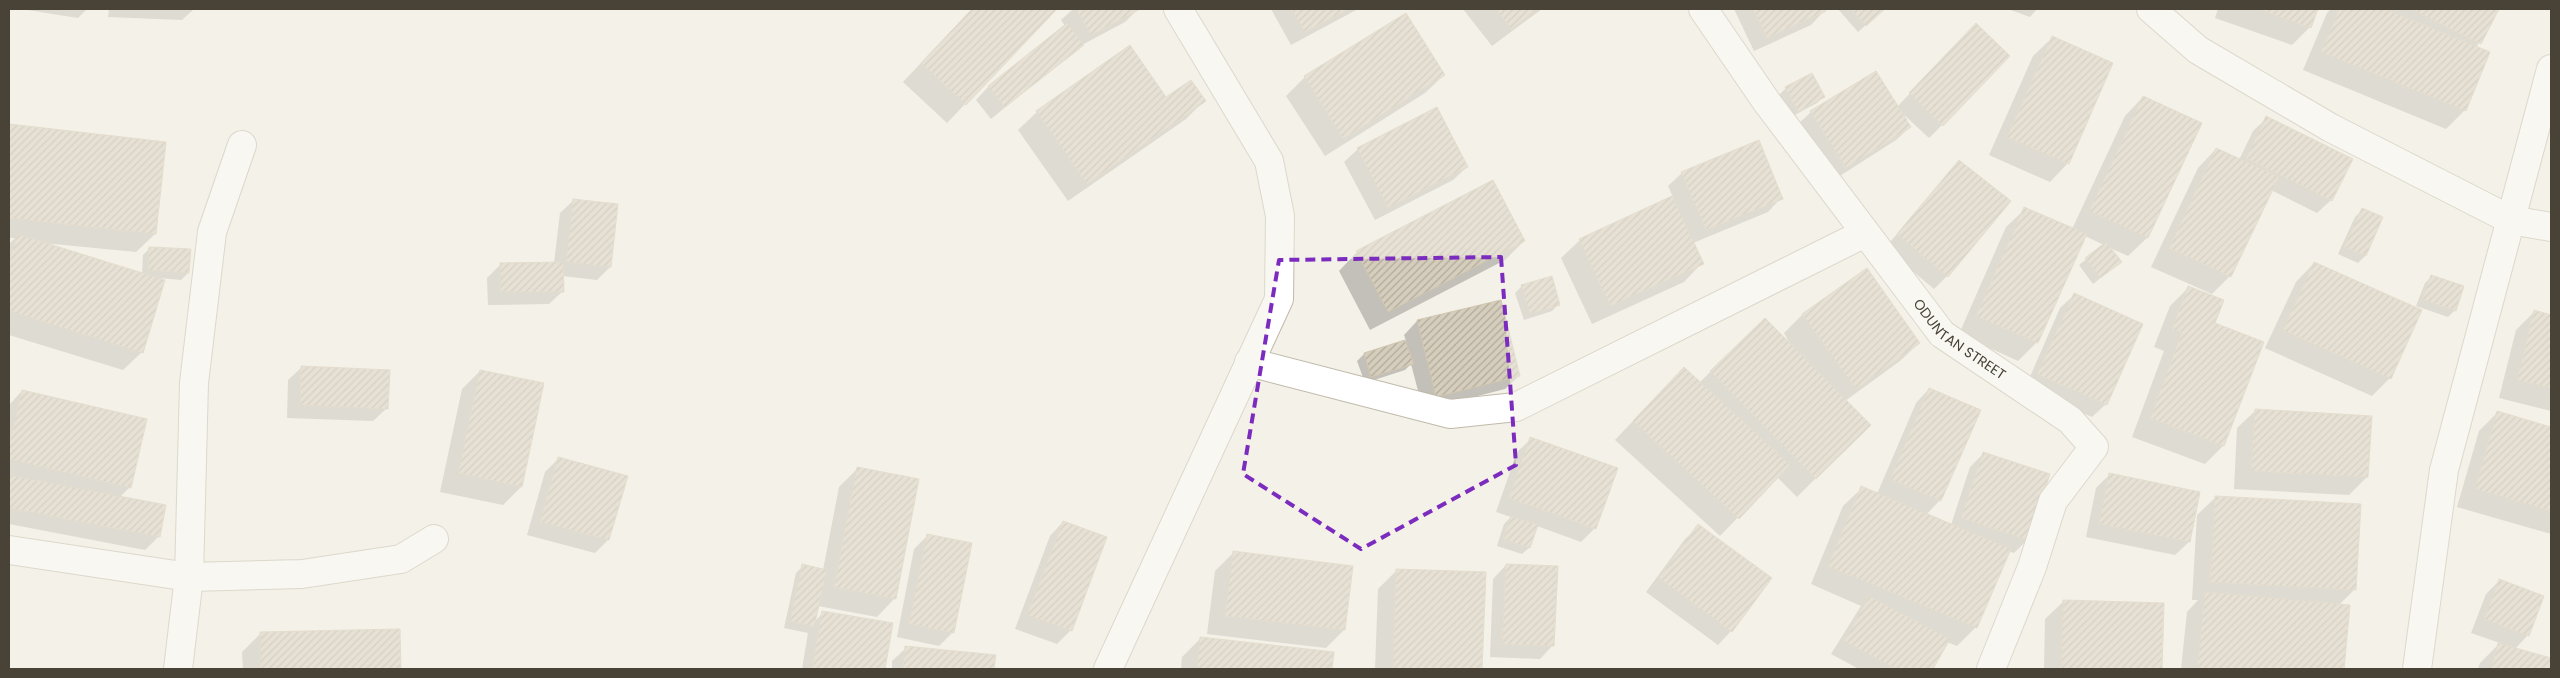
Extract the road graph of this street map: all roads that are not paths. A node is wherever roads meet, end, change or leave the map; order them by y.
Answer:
1 (1178, 9) edge
2 (1703, 9) edge
3 (2152, 9) edge
4 (2551, 69) edge
5 (242, 145) dead end
6 (2511, 220) junction
7 (2551, 228) edge
8 (1865, 233) junction
9 (1249, 362) junction
10 (434, 539) dead end
11 (9, 550) edge
12 (189, 578) junction
13 (178, 669) edge
14 (1108, 669) edge
15 (1991, 669) edge
16 (2417, 669) edge

1 - 9 street
2 - 8 street, ODUNTAN STREET
3 - 6 street
4 - 6 street
5 - 12 street
6 - 7 street
6 - 16 street
8 - 9 street
8 - 15 street, ODUNTAN STREET
9 - 14 street
10 - 12 street
11 - 12 street
12 - 13 street

